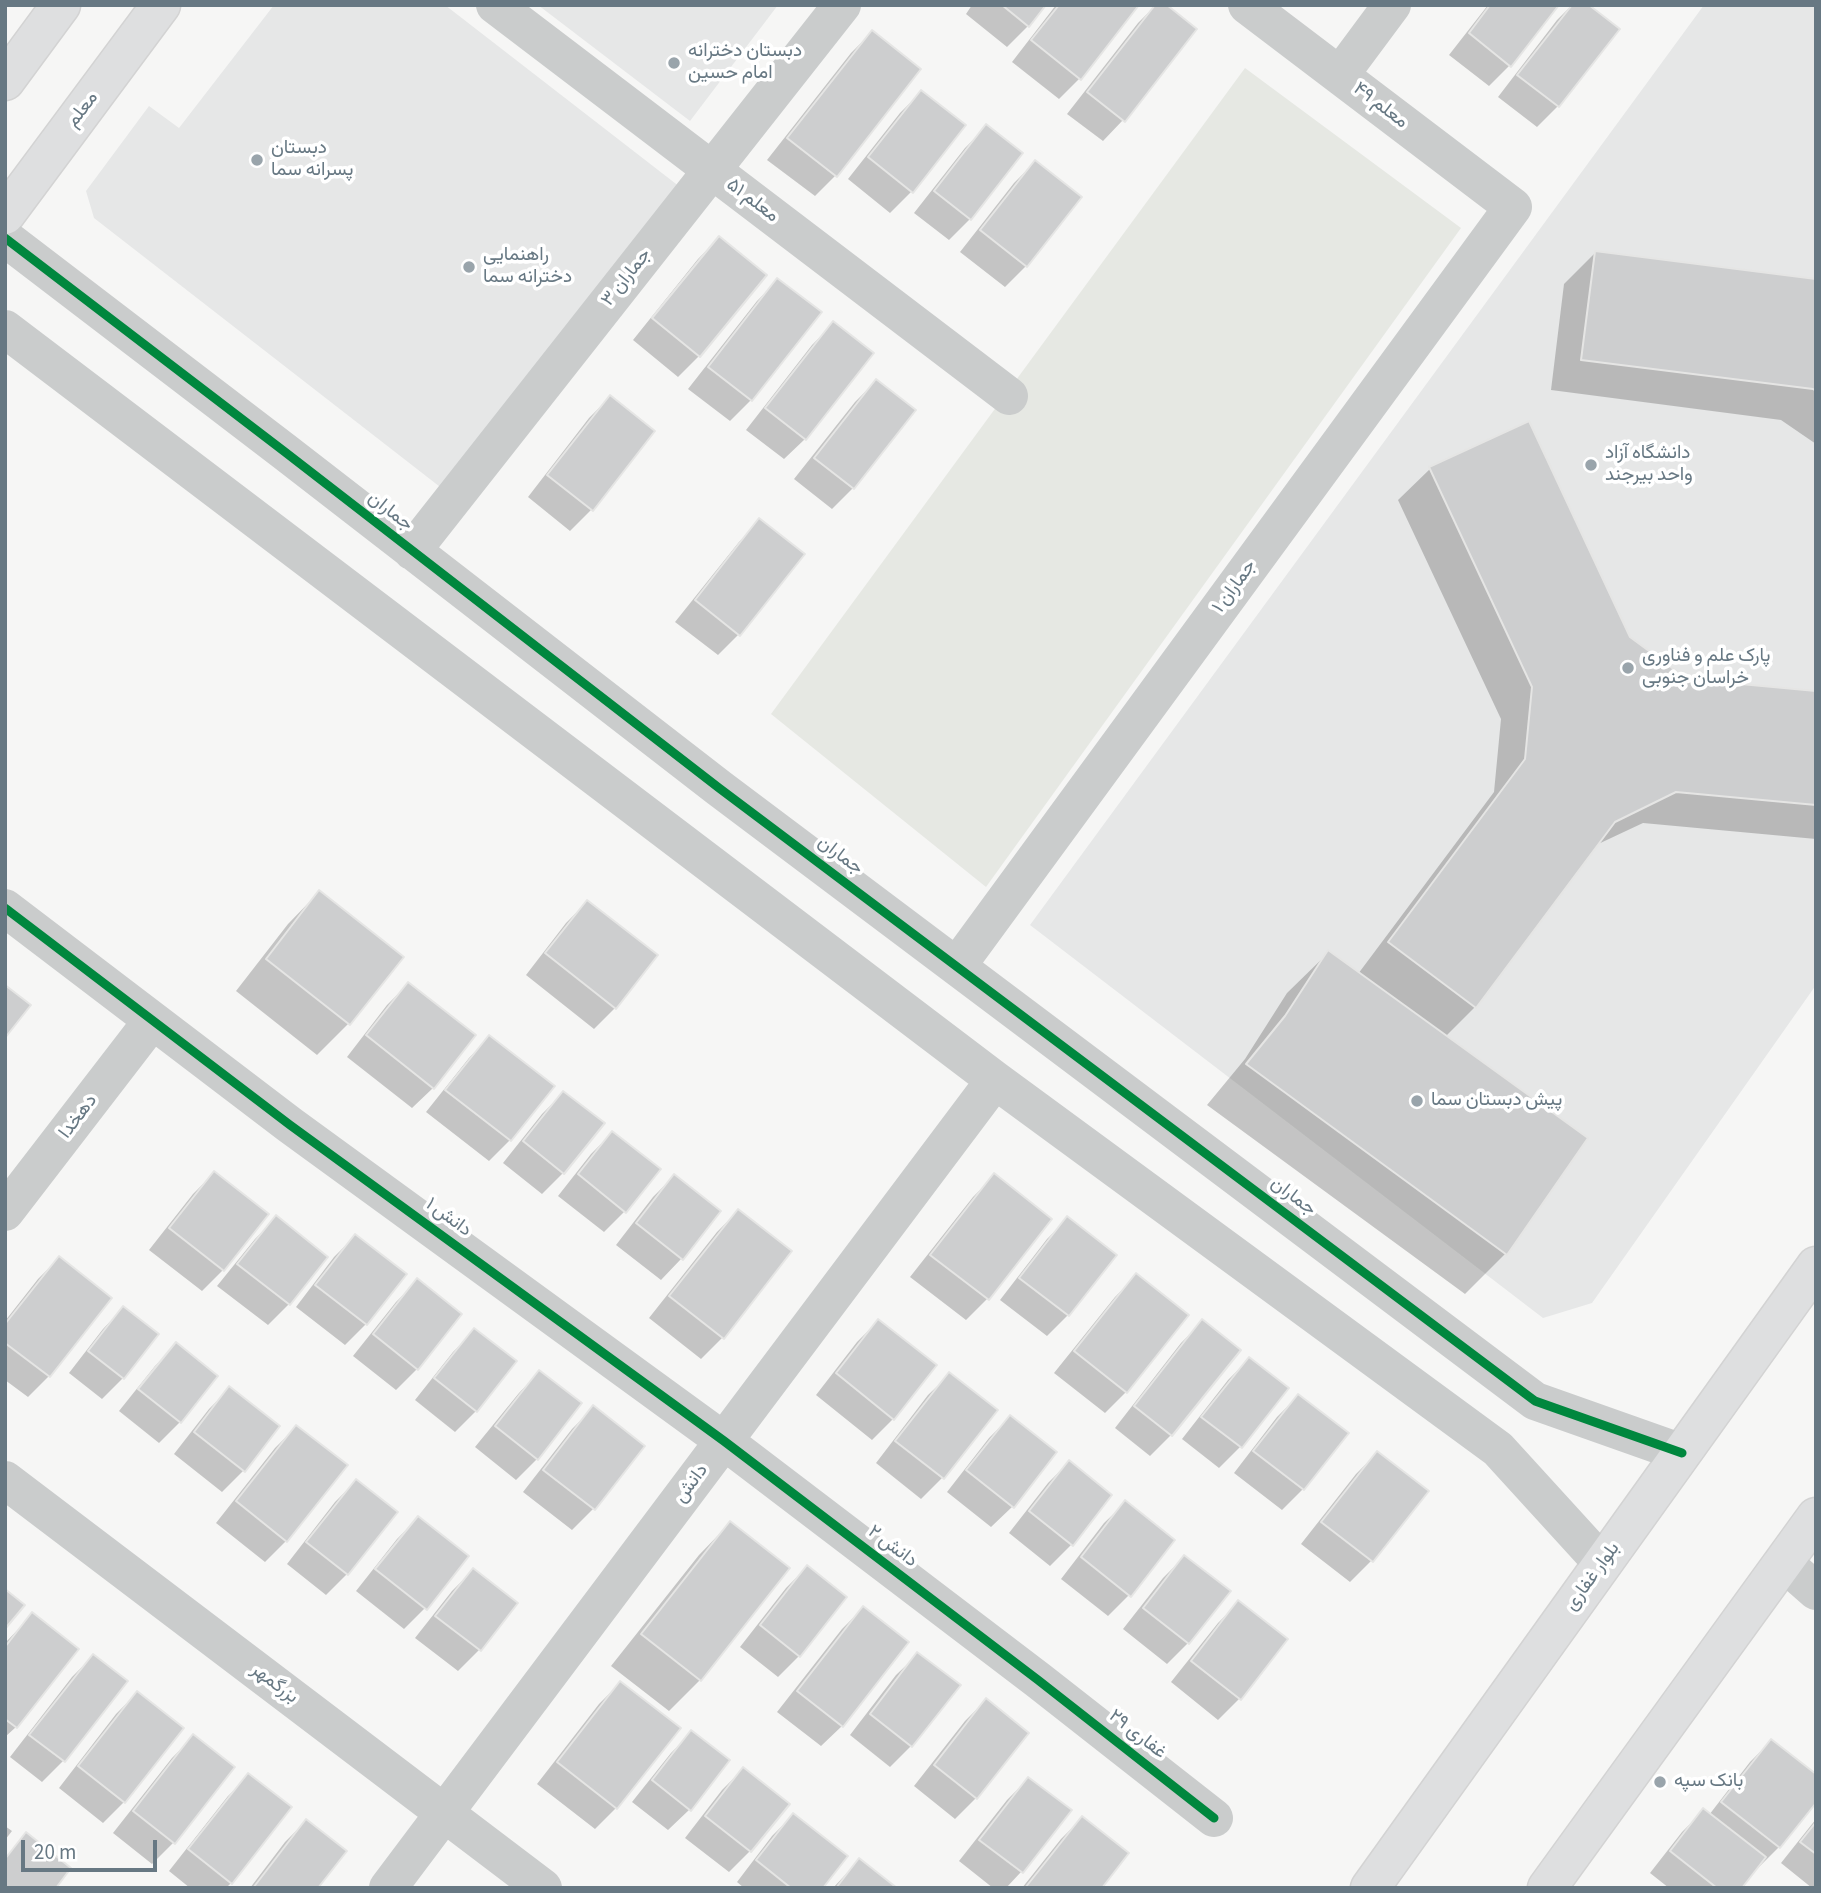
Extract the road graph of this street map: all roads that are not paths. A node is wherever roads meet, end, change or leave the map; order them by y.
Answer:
1 (61, 5) edge
2 (161, 5) edge
3 (495, 5) edge
4 (842, 5) edge
5 (1247, 5) edge
6 (1392, 5) edge
7 (1340, 75) junction
8 (5, 81) edge
9 (712, 171) junction
10 (1513, 207) joint
11 (5, 215) edge
12 (5, 238) edge
13 (5, 329) edge
14 (1009, 396) dead end
15 (412, 551) junction
16 (5, 908) edge
17 (957, 966) junction
18 (152, 1021) junction
19 (995, 1080) junction
20 (5, 1212) edge
21 (1816, 1266) edge
22 (1446, 1334) junction
23 (1408, 1383) junction
24 (724, 1441) junction
25 (1682, 1453) junction
26 (5, 1480) edge
27 (1816, 1517) edge
28 (1783, 1562) junction
29 (1602, 1563) junction
30 (1816, 1591) edge
31 (1038, 1680) joint
32 (444, 1813) junction
33 (1214, 1818) dead end
34 (388, 1888) edge
35 (543, 1888) edge
36 (1370, 1888) edge
37 (1547, 1888) edge

1 - 8 main road
2 - 11 main road, معلم
3 - 9 street, معلم ۵۱
4 - 9 street, جماران ۳
5 - 7 street, معلم ۴۹
6 - 7 street
7 - 10 street, معلم ۴۹
9 - 14 street, معلم ۵۱
9 - 15 street, جماران ۳
10 - 17 street, جماران ۱
12 - 15 street, جماران
13 - 19 street
15 - 17 street, جماران
16 - 18 street, دانش ۱
17 - 22 street, جماران
18 - 20 street, دهخدا
18 - 24 street, دانش ۱
19 - 23 street
19 - 24 street, دانش
21 - 25 main road, بلوار غفاری
22 - 23 street
22 - 25 street, جماران
23 - 29 street
24 - 31 street, دانش ۲
24 - 32 street, دانش
25 - 29 main road, بلوار غفاری
26 - 32 street, بزرگمهر
27 - 28 main road
28 - 30 street
28 - 37 main road
29 - 36 main road, بلوار غفاری
31 - 33 street, غفاری ۲۹
32 - 34 street, دانش
32 - 35 street, بزرگمهر

